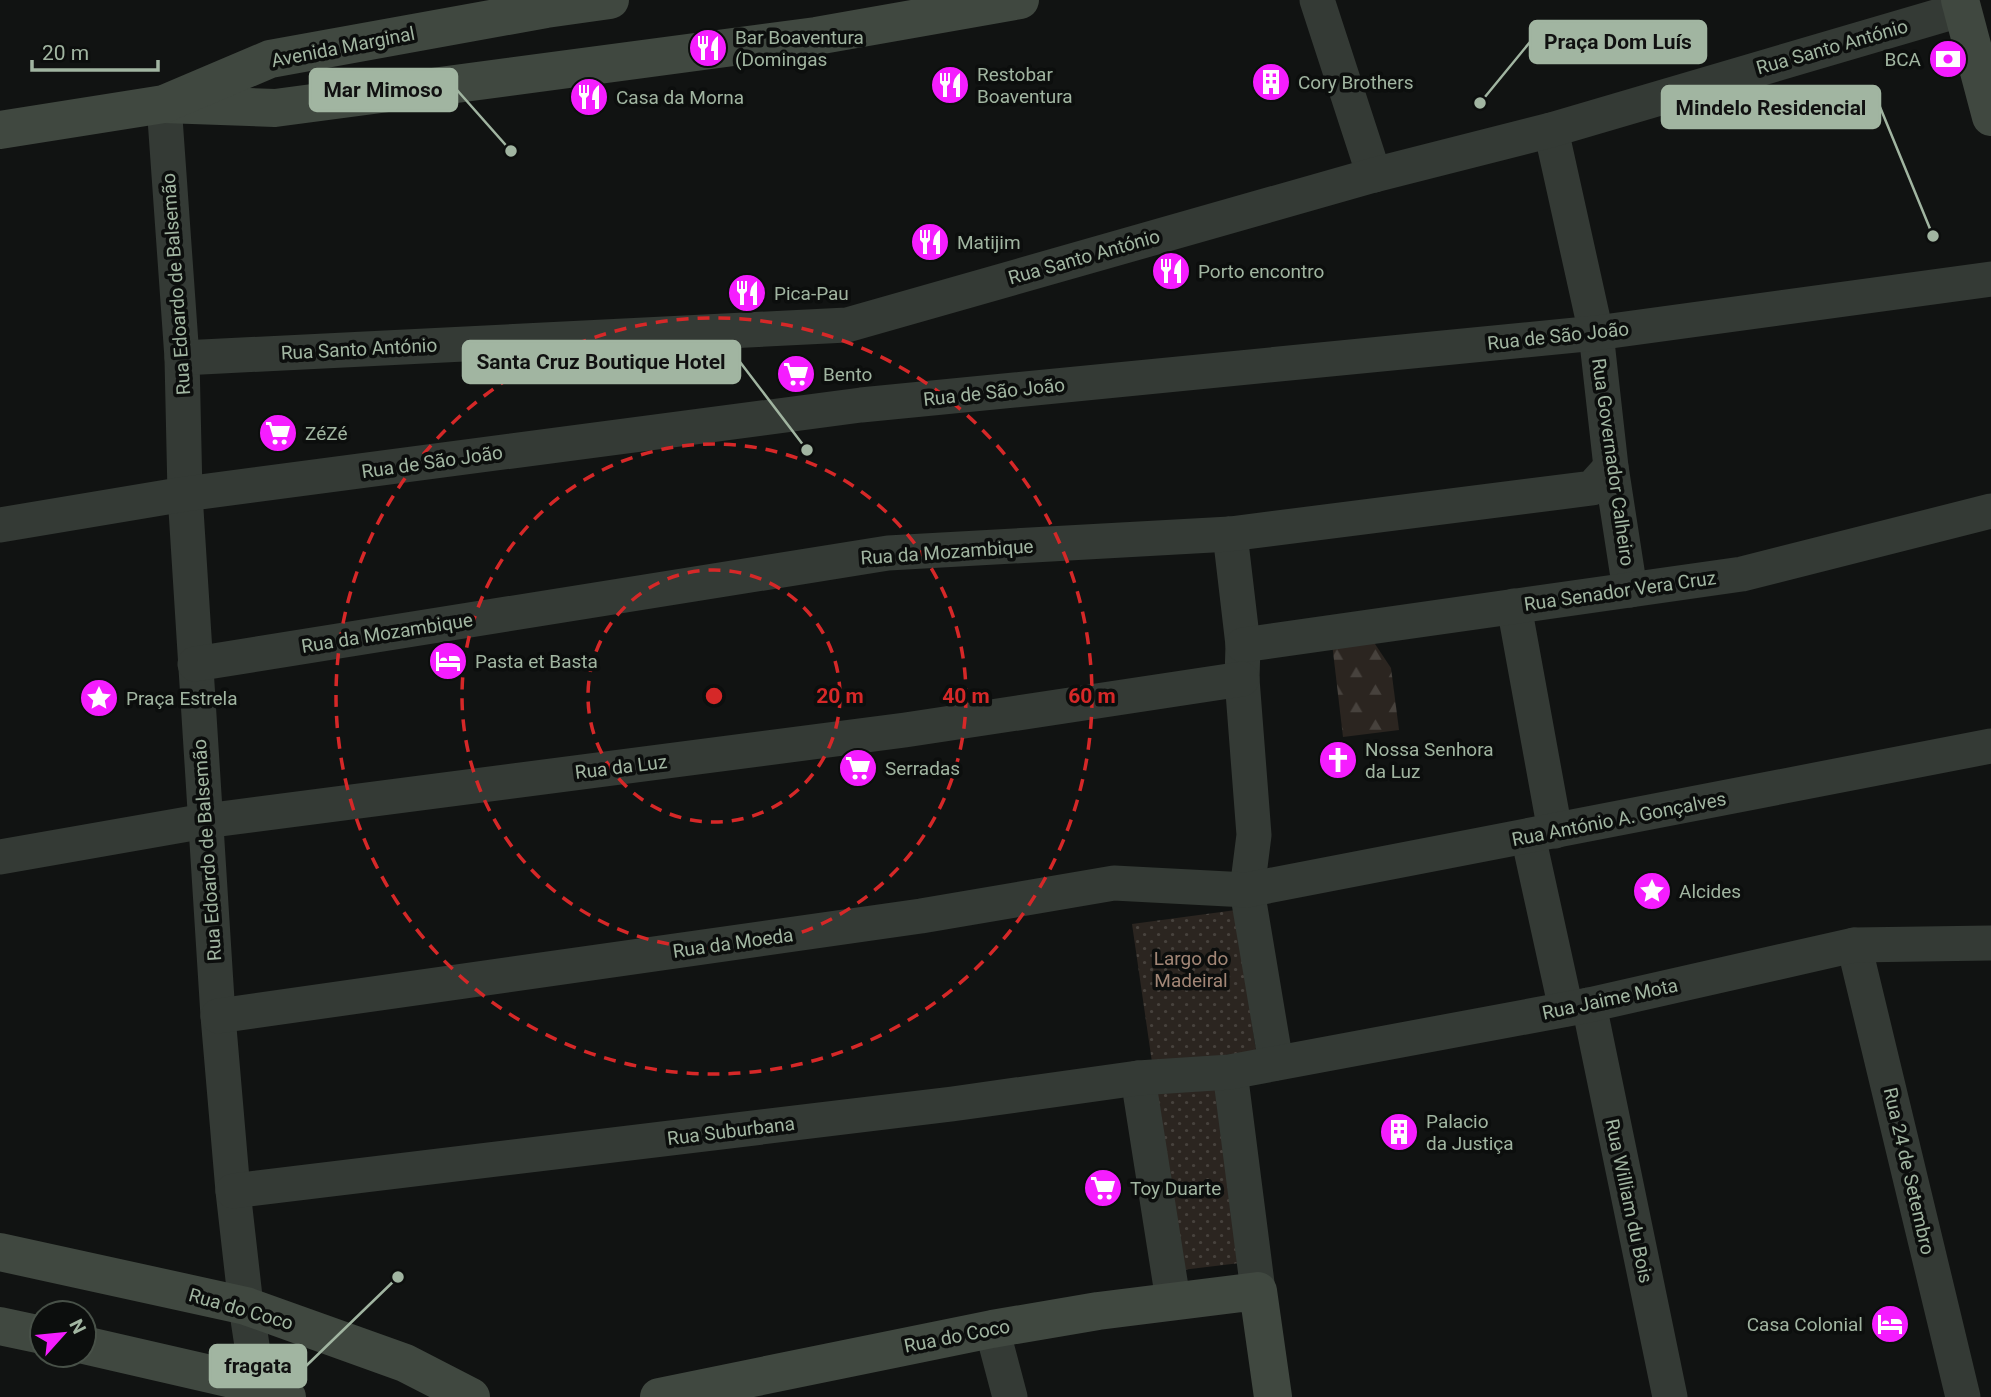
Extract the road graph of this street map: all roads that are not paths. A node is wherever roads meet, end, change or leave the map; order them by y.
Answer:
1 (610, 0) edge
2 (1020, 0) edge
3 (1317, 0) edge
4 (1971, 3) edge
5 (164, 104) junction
6 (1991, 117) edge
7 (0, 130) edge
8 (1551, 130) junction
9 (1374, 175) junction
10 (1991, 279) edge
11 (1596, 333) junction
12 (182, 358) junction
13 (1611, 467) junction
14 (185, 494) junction
15 (1991, 511) edge
16 (0, 525) edge
17 (1230, 534) junction
18 (1630, 590) junction
19 (1514, 606) junction
20 (1242, 662) junction
21 (195, 664) junction
22 (1991, 746) edge
23 (205, 821) junction
24 (1542, 834) junction
25 (0, 857) edge
26 (1248, 890) junction
27 (1991, 943) edge
28 (1854, 945) junction
29 (1577, 1007) junction
30 (218, 1016) junction
31 (1276, 1063) junction
32 (1230, 1072) junction
33 (1138, 1078) junction
34 (233, 1191) junction
35 (0, 1252) edge
36 (1258, 1291) junction
37 (1173, 1300) junction
38 (246, 1307) junction
39 (0, 1326) edge
40 (992, 1329) junction
41 (28, 1332) edge
42 (98, 1348) edge
43 (273, 1391) edge
44 (471, 1397) edge
45 (659, 1397) edge
46 (1010, 1397) edge
47 (1273, 1397) edge
48 (1670, 1397) edge
49 (1963, 1397) edge

1 - 5 main road, Avenida Marginal
2 - 5 main road
3 - 9 street
4 - 6 main road
4 - 8 street, Rua Santo António
5 - 7 main road, Avenida Marginal
5 - 12 street, Rua Edoardo de Balsemão
8 - 9 street, Rua Santo António
8 - 11 street, Rua Governador Calheiro
9 - 12 street, Rua Santo António
10 - 11 street, Rua de São João
11 - 13 street, Rua Governador Calheiro
11 - 14 street, Rua de São João
12 - 14 street, Rua Edoardo de Balsemão
13 - 17 street, Rua da Mozambique
13 - 18 street, Rua Governador Calheiro
14 - 16 street, Rua de São João
14 - 21 street, Rua Edoardo de Balsemão
15 - 18 street, Rua Senador Vera Cruz
17 - 20 street
17 - 21 street, Rua da Mozambique
18 - 19 street, Rua Senador Vera Cruz
19 - 20 street, Rua Senador Vera Cruz
19 - 24 street, Rua William du Bois
20 - 23 street, Rua da Luz
20 - 26 street
21 - 23 street, Rua Edoardo de Balsemão
22 - 24 street, Rua António A. Gonçalves
23 - 25 street, Rua da Luz
23 - 30 street, Rua Edoardo de Balsemão
24 - 26 street, Rua António A. Gonçalves
24 - 29 street, Rua William du Bois
26 - 30 street, Rua da Moeda
26 - 31 street
27 - 28 street, Rua Jaime Mota
28 - 29 street, Rua Jaime Mota
28 - 49 street, Rua 24 de Setembro
29 - 31 street, Rua Jaime Mota
29 - 48 street, Rua William du Bois
30 - 34 street, Rua Edoardo de Balsemão
31 - 32 street, Rua Jaime Mota
32 - 33 street, Rua Suburbana
32 - 36 street
33 - 34 street, Rua Suburbana
33 - 37 street
34 - 38 street, Rua Edoardo de Balsemão
35 - 38 main road, Rua do Coco
36 - 37 main road, Rua do Coco
36 - 47 main road
37 - 40 main road, Rua do Coco
38 - 43 street, Rua Edoardo de Balsemão
38 - 44 main road, Rua do Coco
39 - 41 main road
40 - 45 main road, Rua do Coco
40 - 46 street
42 - 43 main road

